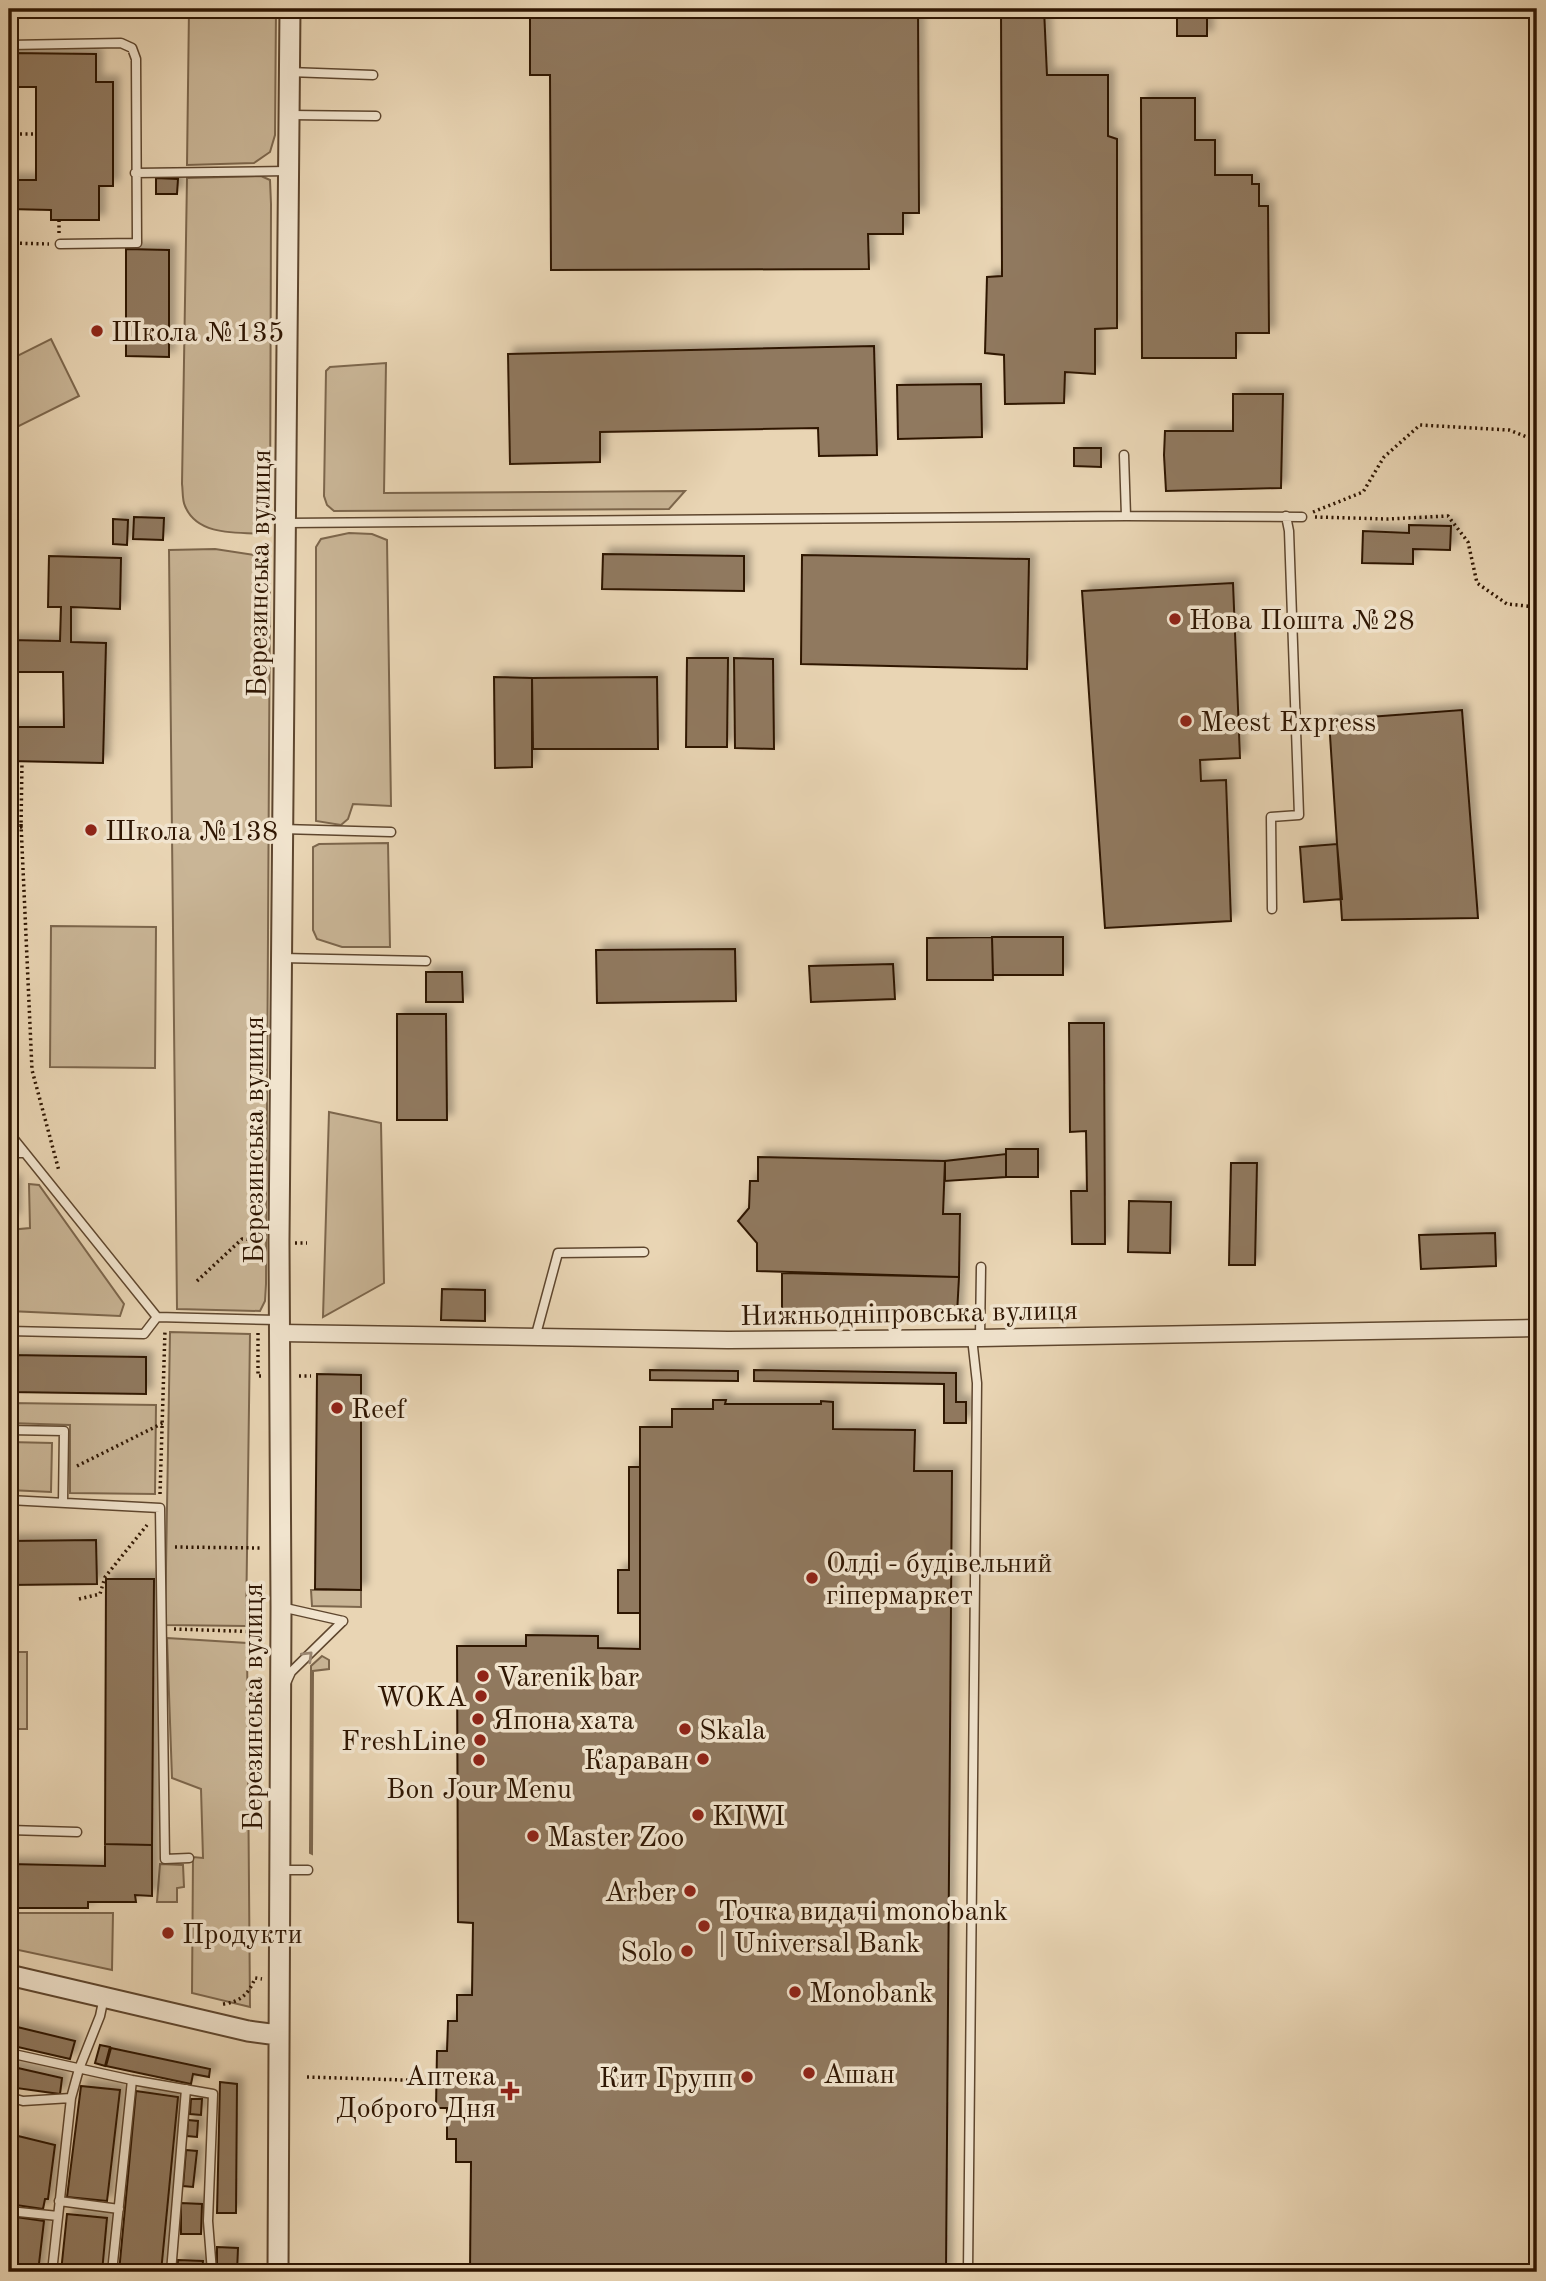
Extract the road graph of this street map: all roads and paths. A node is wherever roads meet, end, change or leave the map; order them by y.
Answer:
1 (290, 9) edge
2 (9, 44) edge
3 (289, 72) junction
4 (373, 75) dead end
5 (290, 115) junction
6 (376, 116) dead end
7 (9, 134) edge
8 (36, 134) dead end
9 (288, 171) junction
10 (135, 173) junction
11 (59, 220) dead end
12 (9, 243) edge
13 (60, 244) junction
14 (1537, 441) edge
15 (1124, 455) dead end
16 (1126, 516) junction
17 (1286, 516) junction
18 (1302, 517) junction
19 (287, 523) junction
20 (1537, 607) edge
21 (22, 761) dead end
22 (21, 824) junction
23 (9, 828) edge
24 (282, 829) junction
25 (391, 832) dead end
26 (1272, 909) dead end
27 (282, 958) junction
28 (426, 961) dead end
29 (9, 1133) edge
30 (9, 1153) edge
31 (25, 1153) junction
32 (47, 1181) junction
33 (279, 1241) junction
34 (307, 1243) dead end
35 (644, 1252) dead end
36 (981, 1267) dead end
37 (197, 1281) dead end
38 (161, 1317) junction
39 (280, 1327) junction
40 (1537, 1328) edge
41 (9, 1331) edge
42 (258, 1333) dead end
43 (536, 1338) junction
44 (976, 1338) junction
45 (258, 1376) dead end
46 (163, 1423) junction
47 (9, 1430) edge
48 (63, 1473) junction
49 (9, 1500) edge
50 (63, 1502) junction
51 (160, 1508) junction
52 (162, 1546) junction
53 (281, 1547) junction
54 (79, 1598) dead end
55 (281, 1607) junction
56 (161, 1628) junction
57 (281, 1632) junction
58 (281, 1696) junction
59 (9, 1829) edge
60 (77, 1832) dead end
61 (189, 1858) dead end
62 (279, 1870) junction
63 (308, 1870) dead end
64 (9, 1975) edge
65 (279, 1980) junction
66 (104, 1997) junction
67 (219, 2005) dead end
68 (278, 2035) junction
69 (9, 2053) edge
70 (79, 2069) junction
71 (307, 2077) dead end
72 (132, 2080) junction
73 (436, 2081) dead end
74 (186, 2089) junction
75 (9, 2097) edge
76 (71, 2098) junction
77 (23, 2101) junction
78 (9, 2107) edge
79 (59, 2201) junction
80 (119, 2209) junction
81 (9, 2211) edge
82 (58, 2216) junction
83 (52, 2272) edge
84 (112, 2272) edge
85 (172, 2272) edge
86 (212, 2272) edge
87 (278, 2272) edge
88 (968, 2272) edge

1 - 3 street, Березинська вулиця
2 - 10 lane
3 - 4 lane
3 - 5 street, Березинська вулиця
5 - 6 lane
5 - 9 street, Березинська вулиця
7 - 8 path
9 - 10 lane
9 - 19 street, Березинська вулиця
10 - 13 lane
11 - 13 path
12 - 13 path
14 - 18 path
15 - 16 lane
16 - 17 lane
16 - 19 lane
17 - 18 lane
17 - 26 lane
18 - 20 path
19 - 24 street, Березинська вулиця
21 - 22 path
22 - 23 path
22 - 32 path
24 - 25 lane
24 - 27 street, Березинська вулиця
27 - 28 lane
27 - 33 street, Березинська вулиця
29 - 31 lane
30 - 31 lane
31 - 32 lane
32 - 38 lane
33 - 34 path
33 - 37 path
33 - 39 street, Березинська вулиця
35 - 43 lane
36 - 44 lane
38 - 39 lane
38 - 41 lane
38 - 46 path
39 - 43 street, Нижньодніпровська вулиця
39 - 53 street, Березинська вулиця
40 - 44 street, Нижньодніпровська вулиця
42 - 45 path
43 - 44 street, Нижньодніпровська вулиця
44 - 88 lane
46 - 48 path
46 - 51 path
47 - 48 lane
48 - 50 lane
49 - 50 lane
50 - 51 lane
51 - 52 lane
51 - 54 path
52 - 53 path
52 - 56 lane
53 - 55 street, Березинська вулиця
55 - 57 street, Березинська вулиця
58 -> 55 lane
56 - 57 path
56 - 61 lane
57 - 58 street, Березинська вулиця
58 - 62 street, Березинська вулиця
59 - 60 lane
62 - 63 lane
62 - 65 street, Березинська вулиця
64 - 66 street
65 - 67 path
65 - 68 street, Березинська вулиця
66 - 68 street
66 - 70 lane
68 - 87 street, Березинська вулиця
69 - 70 lane
70 - 72 lane
70 - 76 lane
71 - 73 path
72 - 74 lane
72 - 80 lane
74 - 85 lane
74 - 86 lane
75 - 77 lane
76 - 77 lane
76 - 79 lane
77 - 78 lane
79 - 80 lane
79 - 82 lane
80 - 84 lane
81 - 82 lane
82 - 83 lane

